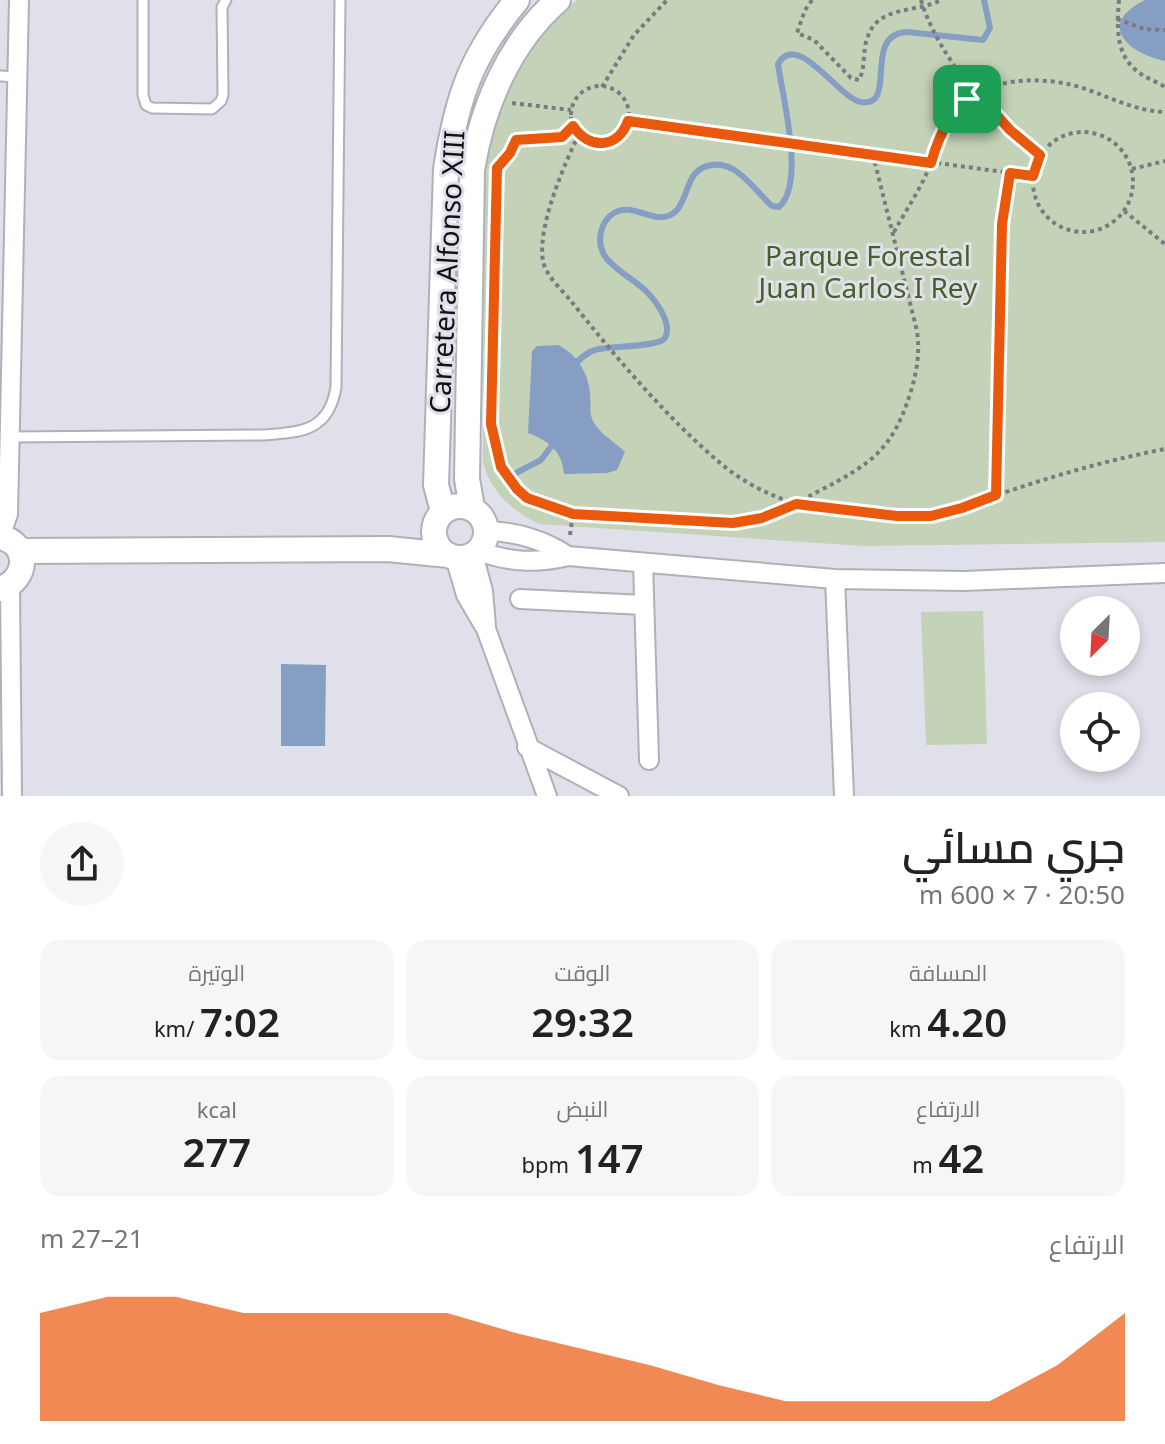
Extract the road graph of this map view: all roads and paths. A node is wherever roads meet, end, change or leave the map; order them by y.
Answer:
1 (19, 0) edge
2 (143, 0) edge
3 (226, 0) edge
4 (340, 0) edge
5 (517, 0) edge
6 (558, 0) edge
7 (667, 0) edge
8 (812, 0) edge
9 (921, 0) edge
10 (941, 0) edge
11 (1119, 0) edge
12 (923, 6) junction
13 (1117, 19) junction
14 (1165, 30) edge
15 (9, 76) edge
16 (602, 87) junction
17 (1165, 87) edge
18 (978, 94) junction
19 (490, 100) junction
20 (572, 110) junction
21 (1165, 112) edge
22 (628, 121) junction
23 (573, 126) junction
24 (579, 134) junction
25 (873, 155) junction
26 (1040, 155) junction
27 (1165, 161) edge
28 (931, 163) junction
29 (1132, 169) junction
30 (1010, 173) junction
31 (1033, 176) junction
32 (496, 200) dead end
33 (1124, 211) junction
34 (894, 232) junction
35 (1165, 244) edge
36 (491, 424) dead end
37 (10, 437) junction
38 (1165, 449) edge
39 (996, 495) junction
40 (796, 504) junction
41 (472, 508) junction
42 (443, 511) junction
43 (433, 534) junction
44 (0, 537) edge
45 (388, 549) junction
46 (468, 550) junction
47 (20, 551) junction
48 (568, 556) junction
49 (643, 563) junction
50 (1165, 573) edge
51 (835, 579) junction
52 (5, 588) edge
53 (520, 599) dead end
54 (644, 605) junction
55 (527, 747) junction
56 (649, 760) dead end
57 (12, 796) edge
58 (547, 796) edge
59 (619, 796) edge
60 (844, 796) edge

1 - 15 street
2 - 3 lane
4 - 37 lane
5 - 42 main road, Carretera Alfonso XIII
6 - 19 main road, Carretera Alfonso XIII
7 - 16 path
8 - 12 path
9 - 12 path
10 - 12 path
11 - 13 path
12 - 18 path
13 - 14 path
13 - 17 path
15 - 37 street
16 - 20 path
16 - 22 path
18 - 21 path
18 - 26 path
18 - 28 path
19 - 20 path
19 - 41 main road, Carretera Alfonso XIII
20 - 23 path
22 - 24 path
22 - 25 path
23 - 24 path
23 - 32 path
24 - 40 path
25 - 28 path
25 - 34 path
26 - 29 path
26 - 31 path
27 - 29 path
28 - 30 path
28 - 34 path
29 - 33 path
30 - 31 path
30 - 39 path
31 - 33 path
33 - 35 path
34 - 40 path
36 - 40 path
37 - 44 street
38 - 39 path
39 - 40 path
41 - 42 main road
41 - 46 main road
42 - 43 main road
43 - 45 main road
43 - 46 main road
44 - 47 main road
45 - 46 main road
45 - 47 main road
46 - 48 street
46 - 48 street
46 - 55 street
47 - 52 main road
48 - 49 street
49 - 51 street
49 - 54 street
50 - 51 street
51 - 60 street
52 - 57 street
53 - 54 street
54 - 56 street
55 - 58 street
55 - 59 street

